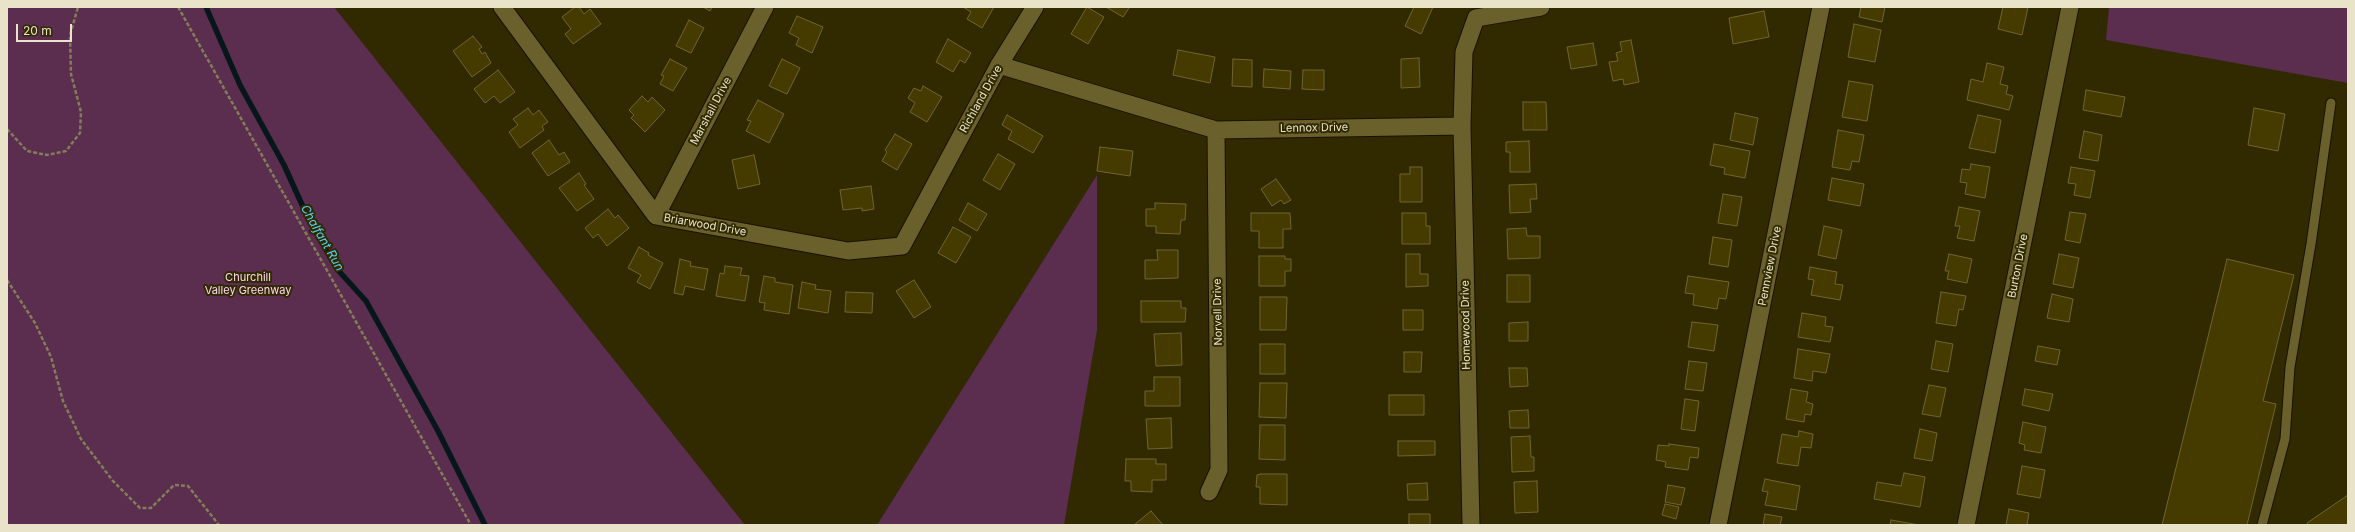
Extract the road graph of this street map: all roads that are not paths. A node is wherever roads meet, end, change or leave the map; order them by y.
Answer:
1 (502, 7) edge
2 (765, 7) edge
3 (1035, 7) edge
4 (1541, 7) edge
5 (1821, 7) edge
6 (2070, 7) edge
7 (999, 65) junction
8 (2331, 102) dead end
9 (1462, 126) junction
10 (1216, 130) junction
11 (931, 192) joint
12 (656, 216) junction
13 (1209, 492) dead end
14 (1471, 525) edge
15 (1718, 525) edge
16 (1966, 525) edge
17 (2262, 525) edge

1 - 12 street, Briarwood Drive
2 - 12 street, Marshall Drive
3 - 7 street, Richland Drive
4 - 9 street
5 - 15 street, Pennview Drive
6 - 16 street, Burton Drive
7 - 10 street, Lennox Drive
7 - 11 street, Richland Drive
8 - 17 lane
9 - 10 street, Lennox Drive
9 - 14 street, Homewood Drive
10 - 13 street, Norvell Drive
11 - 12 street, Briarwood Drive

